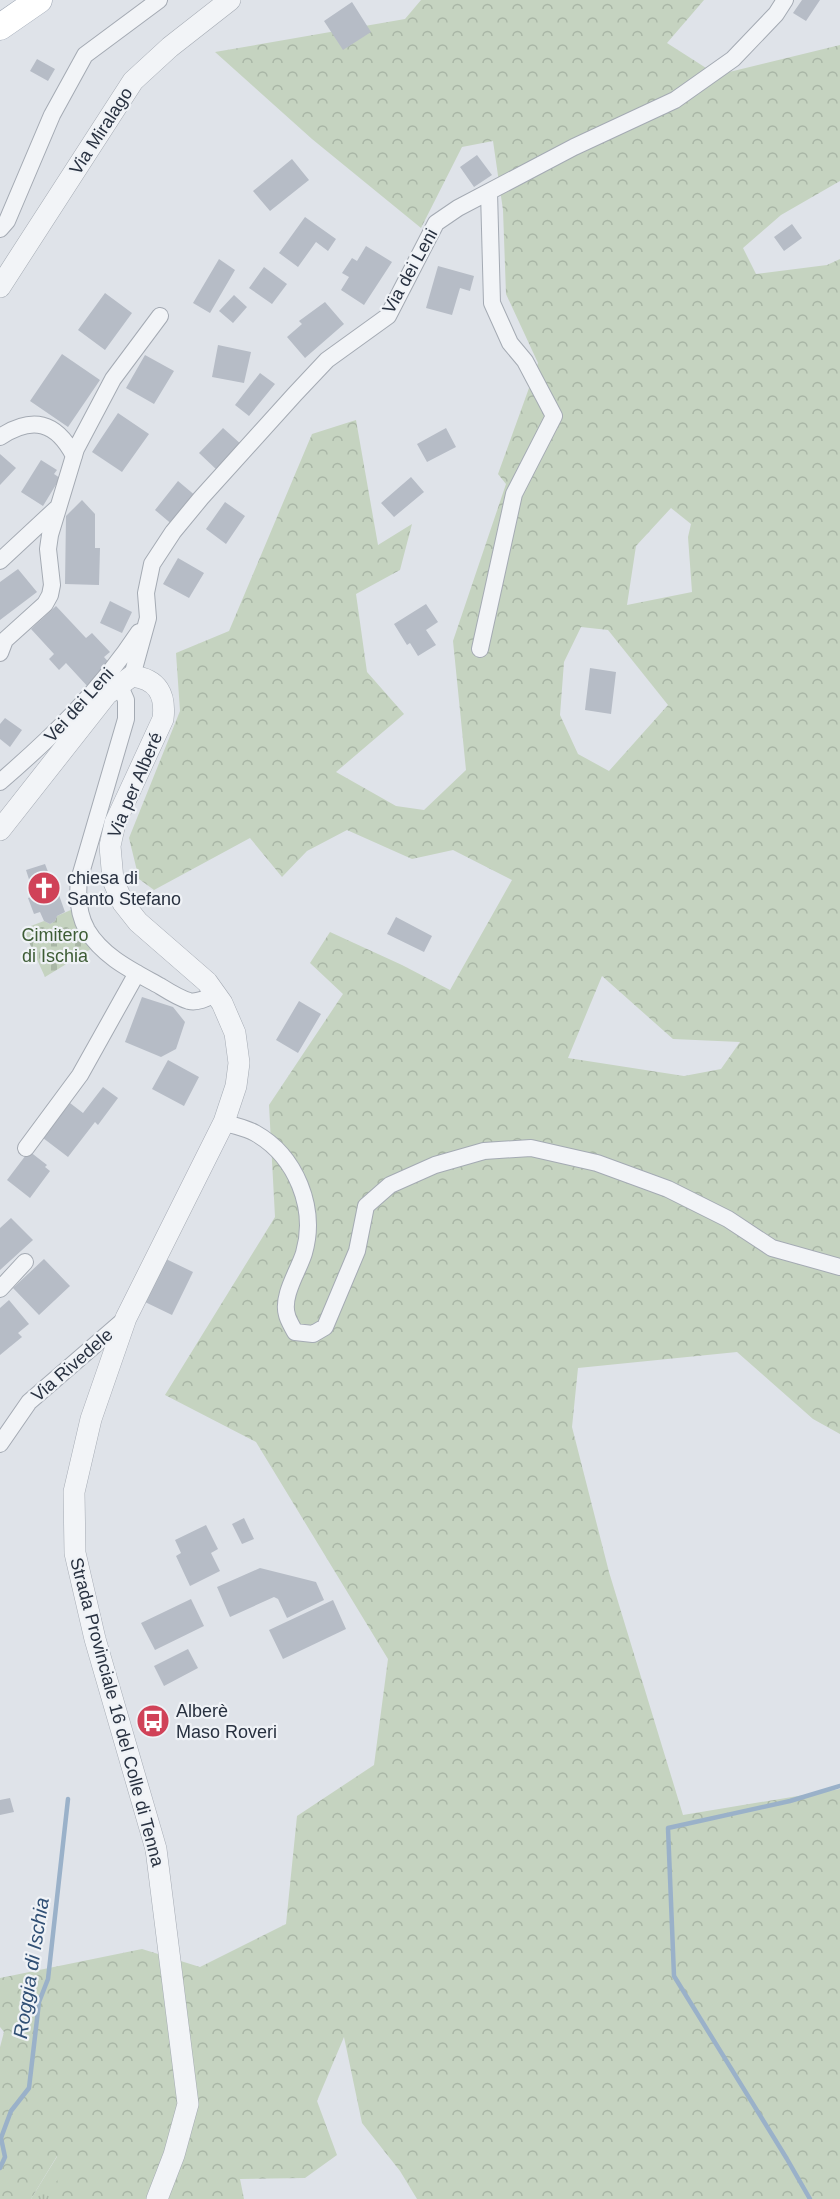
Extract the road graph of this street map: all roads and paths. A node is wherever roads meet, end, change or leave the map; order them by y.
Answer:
1 (39, 0) edge
2 (159, 0) edge
3 (230, 0) edge
4 (785, 0) edge
5 (0, 27) edge
6 (489, 192) junction
7 (0, 229) edge
8 (0, 287) edge
9 (160, 316) dead end
10 (0, 436) edge
11 (74, 456) junction
12 (57, 507) junction
13 (0, 561) edge
14 (148, 618) junction
15 (2, 645) edge
16 (480, 649) dead end
17 (125, 680) junction
18 (0, 782) edge
19 (0, 830) edge
20 (137, 973) junction
21 (215, 994) junction
22 (227, 1114) junction
23 (26, 1148) dead end
24 (25, 1262) dead end
25 (840, 1267) edge
26 (0, 1289) edge
27 (126, 1318) junction
28 (0, 1444) edge
29 (157, 2199) edge

1 - 5 main road
2 - 7 street
3 - 8 street, Via Miralago
4 - 6 street, Via dei Leni
6 - 14 street, Via dei Leni
6 - 16 street
9 - 11 street
10 - 11 street
11 - 12 street
12 - 13 street
12 - 15 street
14 - 17 street, Via dei Leni
14 - 18 street, Vei dei Leni
17 - 19 street
17 - 20 street
17 - 21 street, Via per Alberé
20 - 21 street
20 - 23 street
21 - 22 street, Via per Alberé
22 - 25 street
22 - 27 street, Strada Provinciale 16 del Colle di Tenna
24 - 26 street
27 - 28 street, Via Rivedele
27 - 29 street, Strada Provinciale 16 del Colle di Tenna

